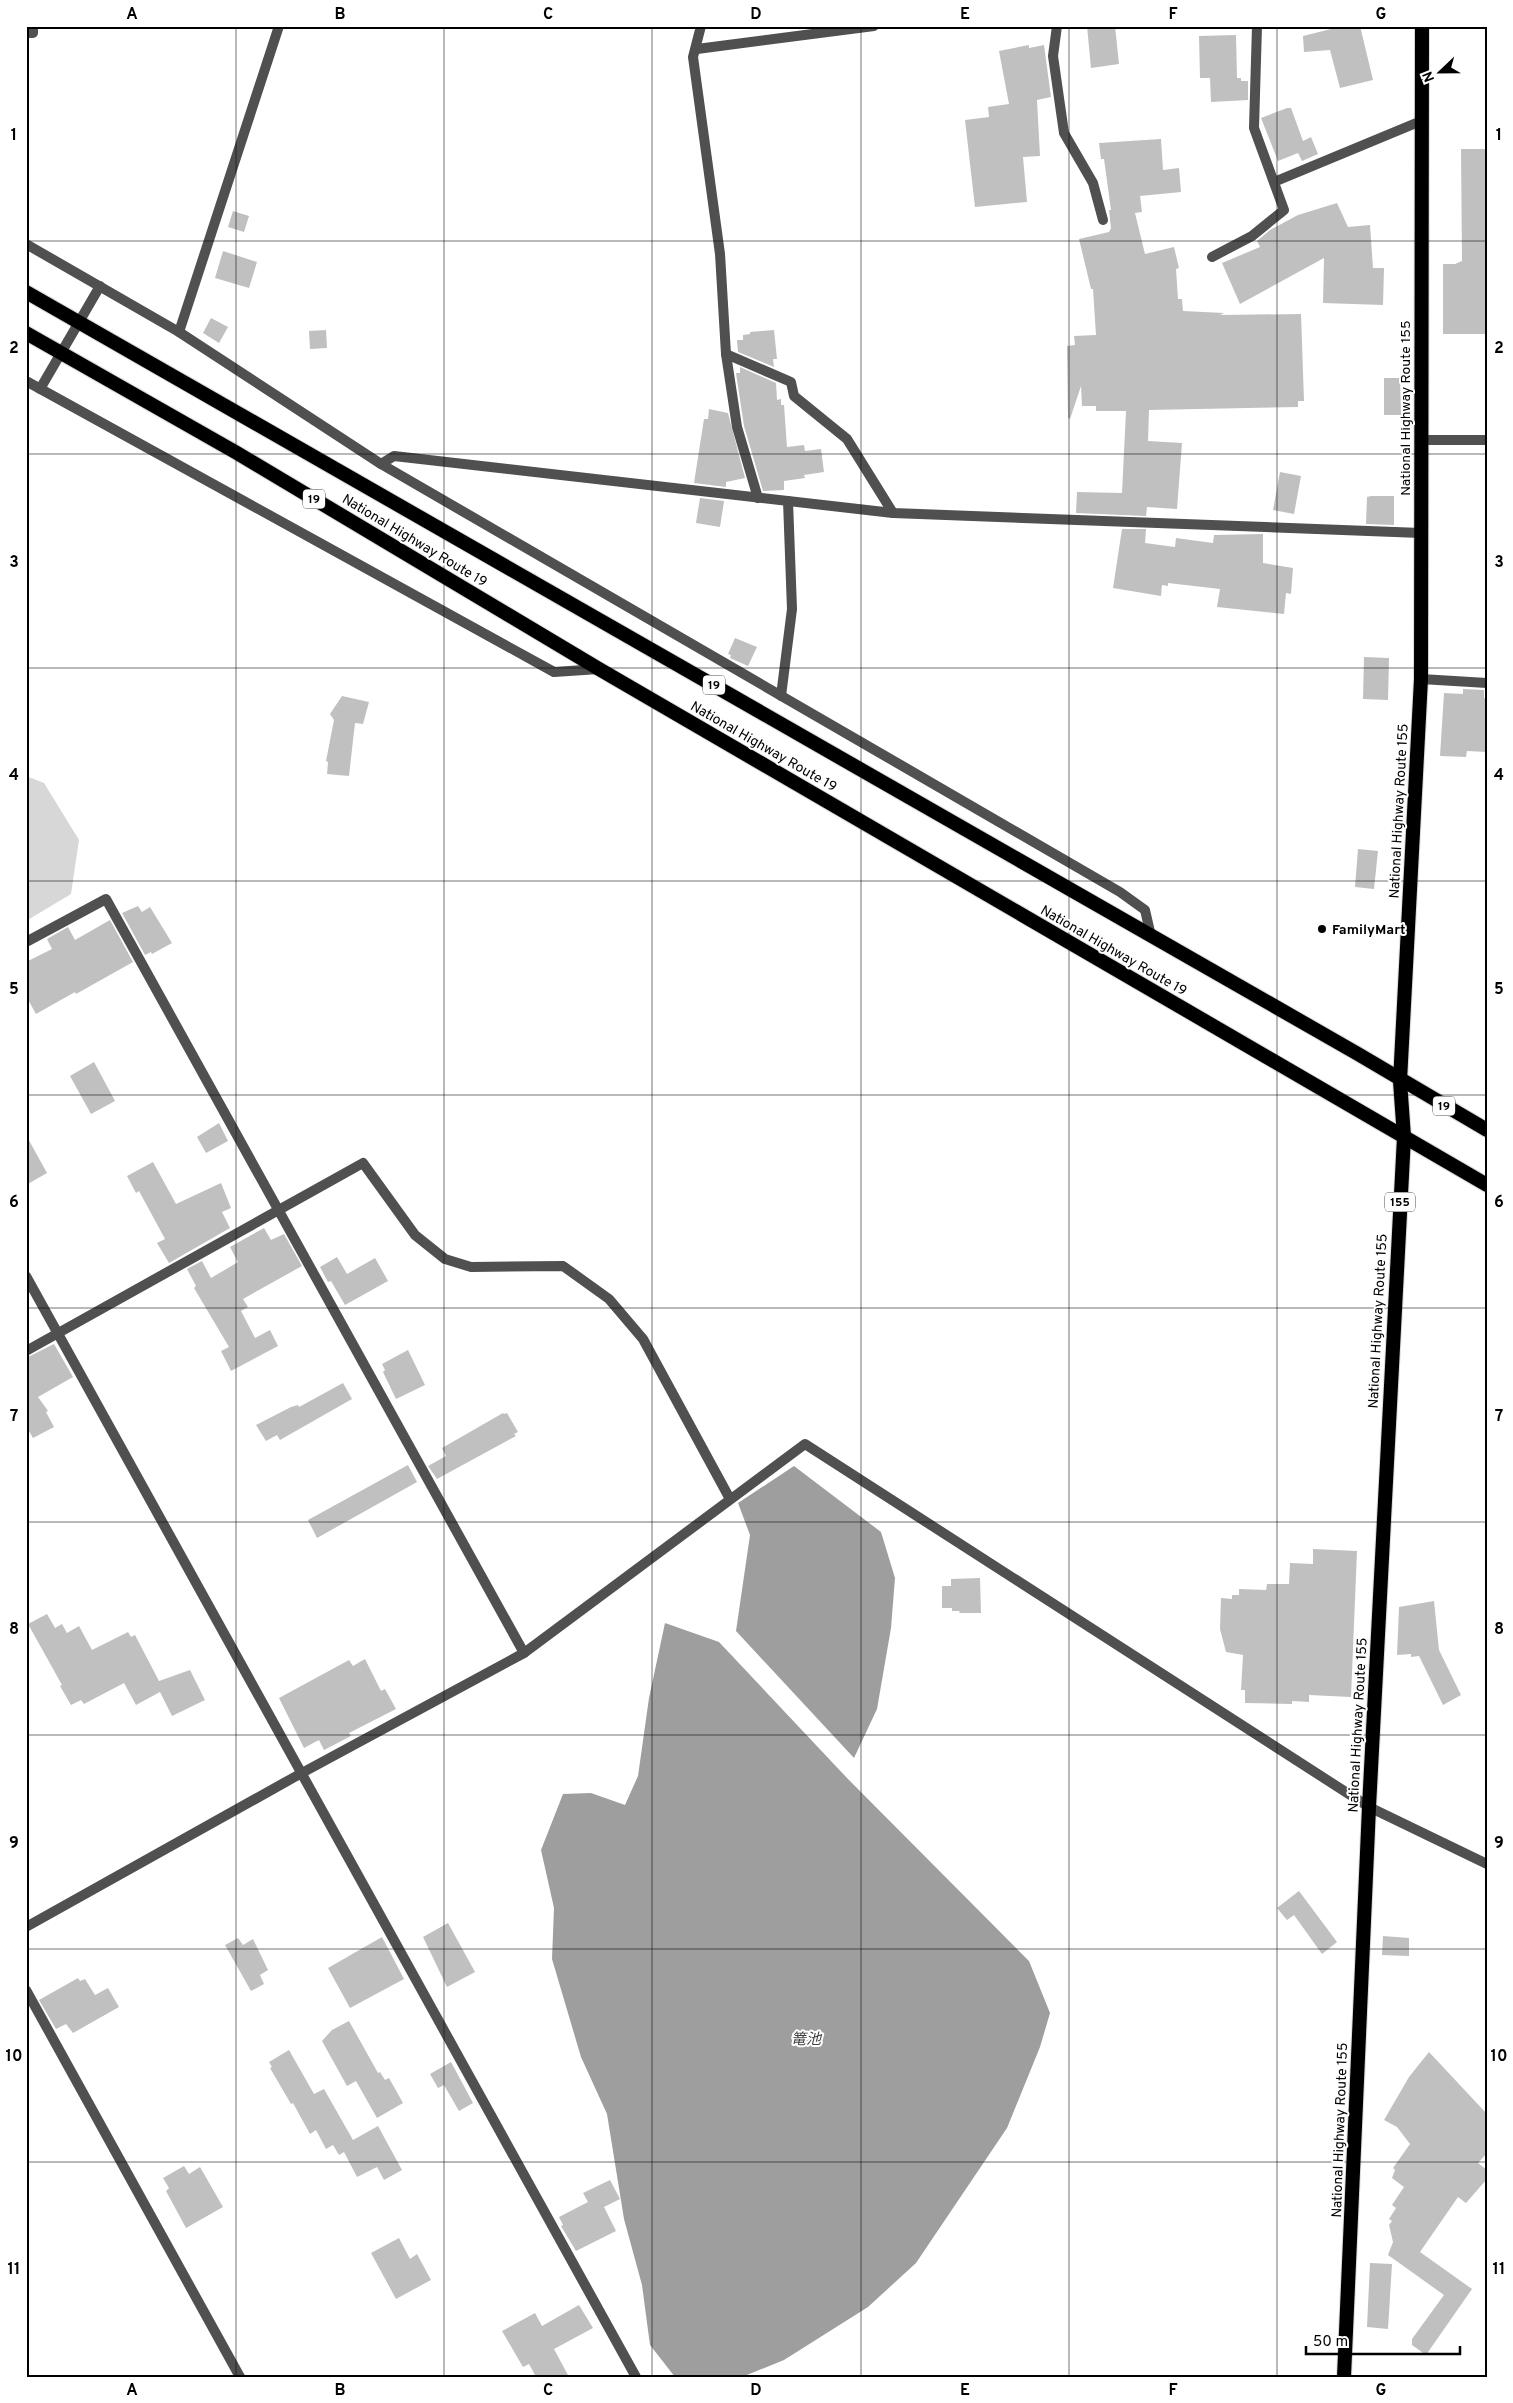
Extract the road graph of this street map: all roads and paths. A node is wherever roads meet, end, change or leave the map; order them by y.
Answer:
1 (33, 26) edge
2 (279, 26) edge
3 (702, 26) edge
4 (874, 26) edge
5 (1057, 26) edge
6 (1257, 26) edge
7 (1422, 26) edge
8 (26, 33) edge
9 (697, 49) junction
10 (1421, 121) junction
11 (1274, 182) junction
12 (1102, 220) dead end
13 (26, 244) edge
14 (1212, 257) dead end
15 (100, 286) junction
16 (26, 292) edge
17 (79, 322) junction
18 (179, 332) junction
19 (26, 333) edge
20 (61, 353) junction
21 (726, 354) junction
22 (26, 382) edge
23 (40, 389) junction
24 (1422, 440) junction
25 (1487, 440) edge
26 (381, 464) junction
27 (758, 498) junction
28 (788, 501) junction
29 (893, 513) junction
30 (1422, 533) junction
31 (599, 669) junction
32 (1421, 679) junction
33 (1487, 684) edge
34 (781, 696) junction
35 (1151, 936) junction
36 (26, 942) edge
37 (1400, 1081) junction
38 (1487, 1130) edge
39 (1404, 1137) junction
40 (1487, 1185) edge
41 (279, 1208) junction
42 (26, 1276) edge
43 (59, 1333) junction
44 (26, 1351) edge
45 (730, 1499) junction
46 (524, 1652) junction
47 (300, 1774) junction
48 (1369, 1807) junction
49 (1487, 1864) edge
50 (26, 1927) edge
51 (26, 1990) edge
52 (240, 2377) edge
53 (636, 2377) edge
54 (1344, 2377) edge

1 - 8 street
2 - 18 street
3 - 9 street
4 - 9 street
5 - 12 street
6 - 11 street
7 - 10 highway, National Highway Route 155 / 155
9 - 21 street
10 - 11 street
10 - 24 highway, National Highway Route 155 / 155
11 - 14 street
13 - 15 street
15 - 17 street
15 - 18 street
16 - 17 highway, National Highway Route 19 / 19
17 - 20 street
17 - 35 highway, National Highway Route 19 / 19
18 - 26 street
19 - 20 highway, National Highway Route 19 / 19
20 - 23 street
20 - 31 highway, National Highway Route 19 / 19
21 - 27 street
21 - 29 street
22 - 23 street
23 - 31 street
24 - 25 street
24 - 30 highway, National Highway Route 155 / 155
26 - 27 street
26 - 34 street
27 - 28 street
28 - 29 street
28 - 34 street
29 - 30 street
30 - 32 highway, National Highway Route 155 / 155
31 - 39 highway, National Highway Route 19 / 19
32 - 33 street
32 - 37 highway, National Highway Route 155 / 155
34 - 35 street
35 - 37 highway, National Highway Route 19 / 19
36 - 41 street
37 - 38 highway, National Highway Route 19 / 19
37 - 39 highway, National Highway Route 155 / 155
39 - 40 highway, National Highway Route 19 / 19
39 - 48 highway, National Highway Route 155 / 155
41 - 43 street
41 - 45 street
41 - 46 street
42 - 43 street
43 - 44 street
43 - 47 street
45 - 46 street
45 - 48 street
46 - 47 street
47 - 50 street
47 - 53 street
48 - 49 street
48 - 54 highway, National Highway Route 155 / 155
51 - 52 street

